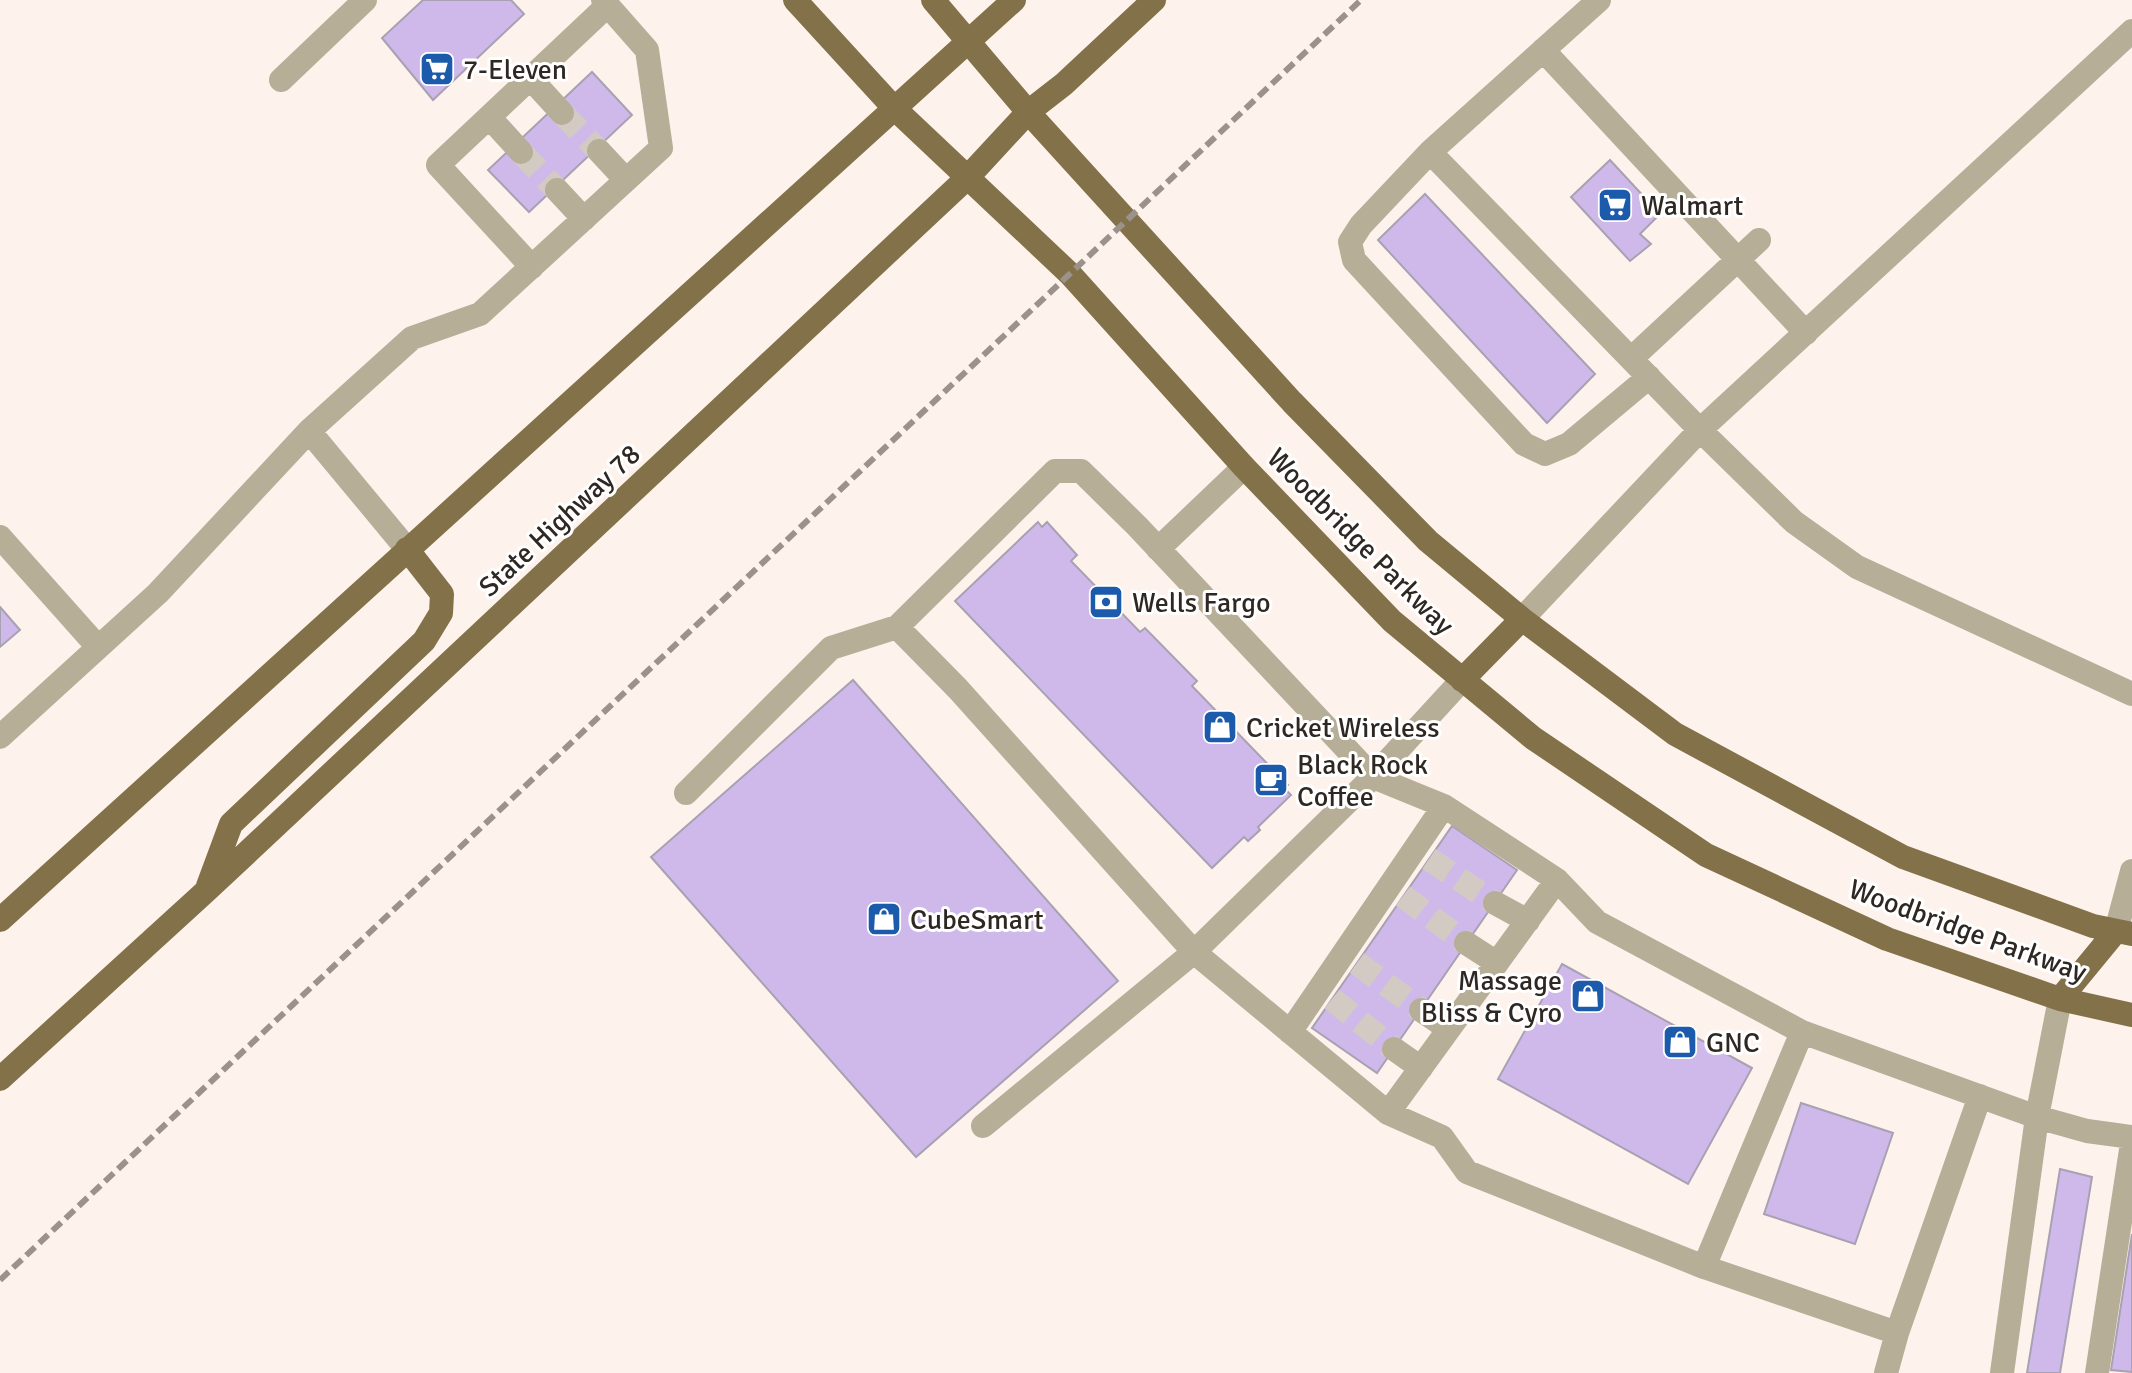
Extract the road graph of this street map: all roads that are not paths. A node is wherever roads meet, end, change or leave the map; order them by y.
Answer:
1 (365, 0) edge
2 (795, 0) edge
3 (933, 0) edge
4 (1014, 0) edge
5 (1154, 0) edge
6 (1599, 0) edge
7 (606, 2) edge
8 (2132, 31) edge
9 (969, 41) junction
10 (1543, 50) junction
11 (530, 78) junction
12 (281, 80) dead end
13 (894, 108) junction
14 (1028, 112) junction
15 (562, 113) tunnel mouth
16 (489, 117) junction
17 (599, 151) tunnel mouth
18 (521, 152) tunnel mouth
19 (1430, 152) junction
20 (967, 178) junction
21 (626, 180) junction
22 (557, 190) tunnel mouth
23 (584, 219) junction
24 (1759, 240) dead end
25 (1738, 259) junction
26 (532, 267) junction
27 (1806, 333) junction
28 (1632, 358) junction
29 (1649, 377) junction
30 (1700, 430) junction
31 (309, 431) junction
32 (1244, 467) junction
33 (0, 537) edge
34 (407, 549) junction
35 (1158, 549) junction
36 (1522, 619) junction
37 (897, 627) junction
38 (98, 647) junction
39 (1462, 680) junction
40 (2132, 694) edge
41 (0, 737) edge
42 (1373, 777) junction
43 (686, 793) dead end
44 (1444, 806) junction
45 (2132, 871) edge
46 (1557, 880) junction
47 (205, 892) junction
48 (1495, 903) tunnel mouth
49 (0, 920) edge
50 (1528, 921) junction
51 (2124, 932) edge
52 (1466, 943) tunnel mouth
53 (1194, 952) junction
54 (1497, 963) junction
55 (2060, 999) junction
56 (1421, 1010) tunnel mouth
57 (2132, 1015) edge
58 (1449, 1029) junction
59 (1290, 1032) junction
60 (1802, 1032) junction
61 (1394, 1049) tunnel mouth
62 (1421, 1068) junction
63 (0, 1079) edge
64 (1980, 1096) junction
65 (1388, 1113) junction
66 (2037, 1117) junction
67 (983, 1126) dead end
68 (2132, 1140) edge
69 (1704, 1267) junction
70 (1897, 1333) junction
71 (1886, 1373) edge
72 (2002, 1373) edge
73 (2097, 1373) edge

1 - 12 lane
2 - 13 main road, Woodbridge Parkway
3 - 9 main road, Woodbridge Parkway
4 - 9 main road
5 - 14 main road, State Highway 78
6 - 10 lane
7 - 11 lane
7 - 21 lane
8 - 27 lane
9 - 13 main road
9 - 14 main road, Woodbridge Parkway
10 - 19 lane
10 - 25 lane
11 - 15 lane
11 - 16 lane
13 - 20 main road, Woodbridge Parkway
13 - 34 main road
14 - 20 main road, State Highway 78
14 - 36 main road, Woodbridge Parkway
16 - 18 lane
16 - 26 lane
17 - 21 lane
19 - 28 lane
19 - 29 lane
20 - 32 main road, Woodbridge Parkway
20 - 47 main road, State Highway 78
21 - 23 lane
22 - 23 lane
23 - 26 lane
24 - 25 lane
25 - 27 lane
25 - 28 lane
26 - 31 lane
27 - 30 lane
28 - 29 lane
29 - 30 lane
30 - 36 lane
30 - 40 lane
31 - 34 lane
31 - 38 lane
32 - 35 lane
32 - 39 main road, Woodbridge Parkway
33 - 38 lane
34 - 47 main road
34 - 49 main road
35 - 37 lane
35 - 42 lane
36 - 39 main road
36 - 51 main road, Woodbridge Parkway
37 - 43 lane
37 - 53 lane
38 - 41 lane
39 - 42 lane
39 - 55 main road, Woodbridge Parkway
42 - 44 lane
42 - 53 lane
44 - 46 lane
44 - 59 lane
45 - 51 lane
46 - 50 lane
46 - 60 lane
47 - 63 main road, State Highway 78
48 - 50 lane
50 - 54 lane
51 - 55 main road
52 - 54 lane
53 - 59 lane
53 - 67 lane
54 - 58 lane
55 - 57 main road, Woodbridge Parkway
55 - 66 lane
56 - 58 lane
58 - 62 lane
59 - 65 lane
60 - 64 lane
60 - 69 lane
61 - 62 lane
62 - 65 lane
64 - 66 lane
64 - 70 lane
65 - 69 lane
66 - 68 lane
66 - 72 lane
68 - 73 lane
69 - 70 lane
70 - 71 lane

